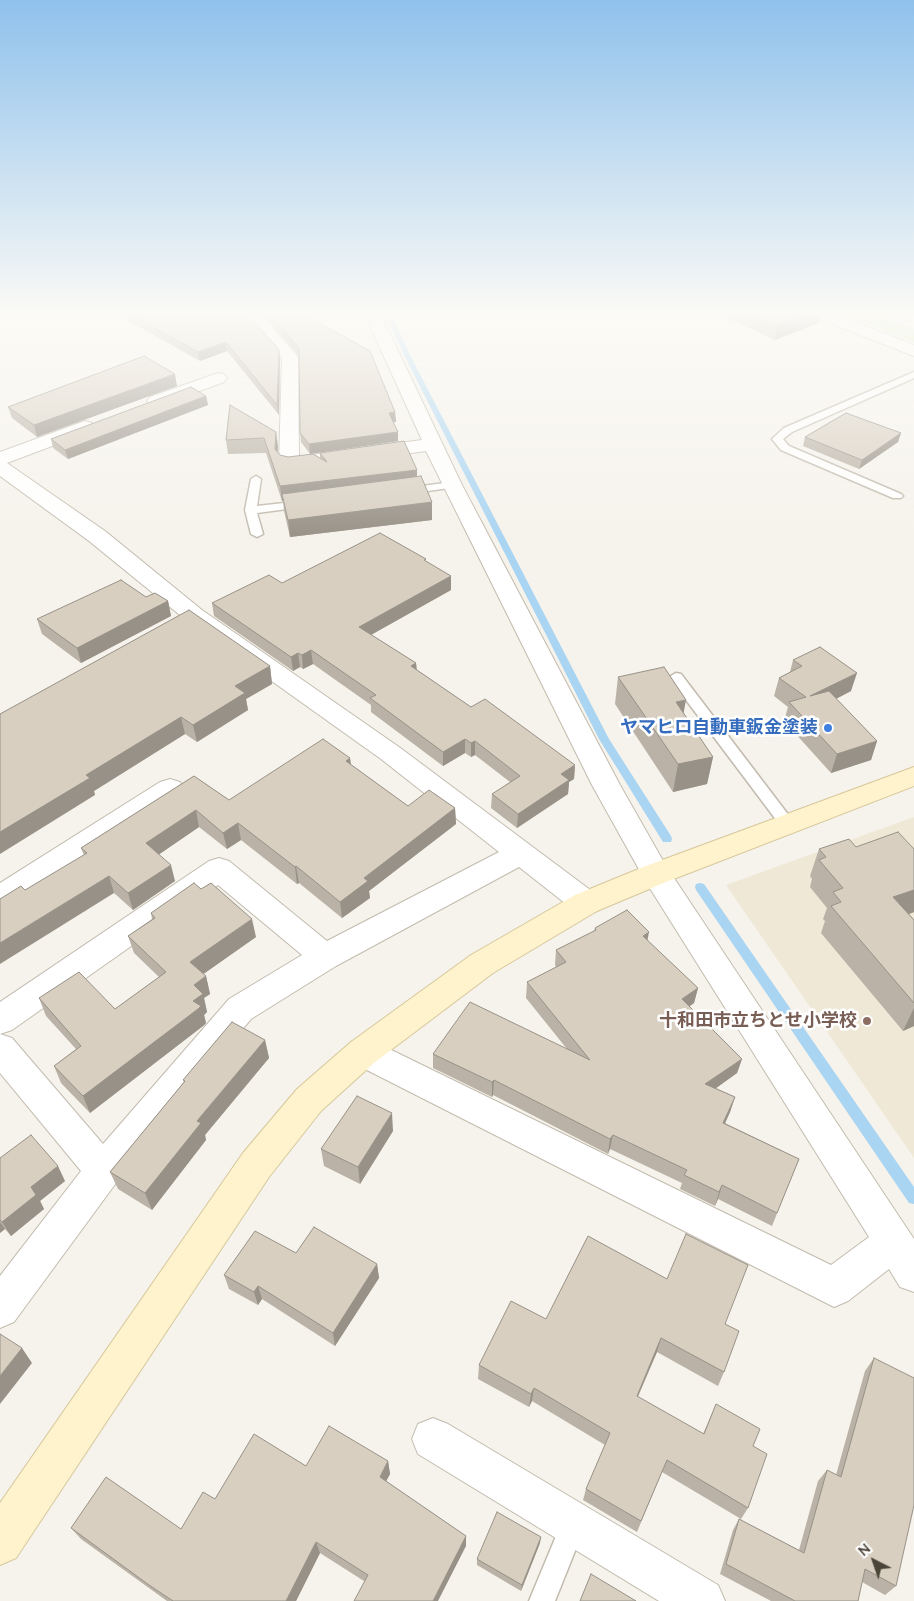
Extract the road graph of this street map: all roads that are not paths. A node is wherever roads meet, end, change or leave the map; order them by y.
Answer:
1 (186, 390) edge
2 (290, 390) edge
3 (408, 390) edge
4 (880, 390) edge
5 (136, 408) edge
6 (100, 422) edge
7 (433, 444) junction
8 (356, 454) edge
9 (337, 457) edge
10 (0, 458) edge
11 (0, 467) edge
12 (256, 479) dead end
13 (452, 485) junction
14 (395, 492) edge
15 (897, 496) dead end
16 (309, 503) edge
17 (251, 510) junction
18 (257, 534) dead end
19 (676, 677) dead end
20 (914, 776) edge
21 (170, 789) edge
22 (788, 825) junction
23 (521, 853) junction
24 (656, 874) junction
25 (0, 898) edge
26 (586, 903) junction
27 (325, 957) junction
28 (0, 1020) edge
29 (0, 1048) edge
30 (363, 1052) junction
31 (103, 1171) junction
32 (894, 1243) junction
33 (914, 1273) edge
34 (0, 1308) edge
35 (433, 1440) dead end
36 (573, 1524) junction
37 (0, 1542) edge
38 (542, 1601) edge
39 (702, 1601) edge

1 - 5 street
2 - 9 street
3 - 7 street
4 - 15 lane
6 - 10 street
7 - 8 street
7 - 13 street
11 - 23 street
12 - 17 lane
13 - 14 lane
13 - 24 street
16 - 17 lane
17 - 18 lane
19 - 22 lane
20 - 22 street
21 - 25 street
22 - 24 street
23 - 26 street
23 - 27 street
24 - 26 street
24 - 32 street
26 - 30 street
27 - 28 street
27 - 31 street
29 - 31 street
30 - 32 street
30 - 37 street
31 - 34 street
32 - 33 street
35 - 36 street
36 - 38 lane
36 - 39 street

